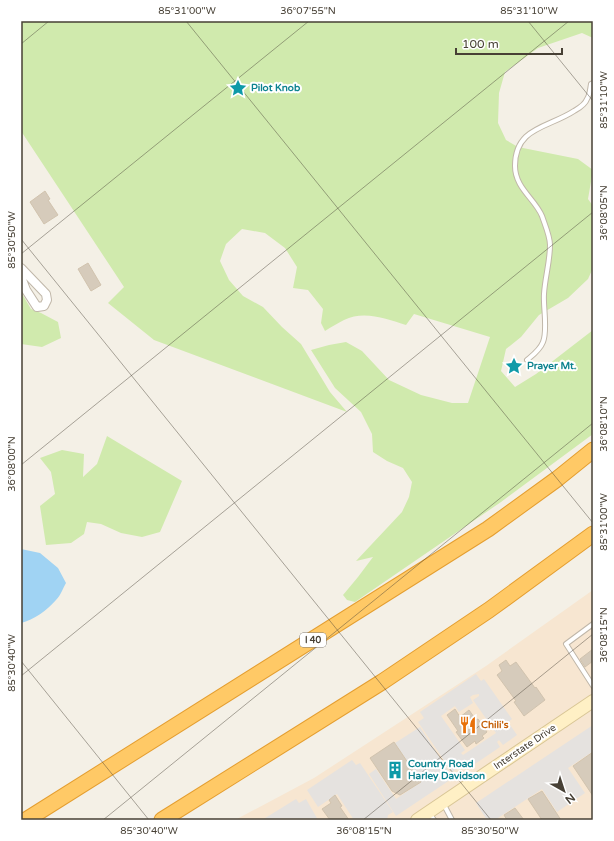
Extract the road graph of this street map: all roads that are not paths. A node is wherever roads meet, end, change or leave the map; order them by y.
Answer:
1 (593, 82) edge
2 (21, 268) edge
3 (21, 278) edge
4 (527, 360) dead end
5 (593, 450) edge
6 (593, 534) edge
7 (593, 624) edge
8 (593, 686) edge
9 (593, 701) edge
10 (443, 802) junction
11 (431, 816) edge
12 (26, 820) edge
13 (162, 820) edge
14 (417, 820) edge
15 (452, 820) edge

1 - 4 lane
2 - 3 street
5 - 12 highway, I 40
6 - 13 highway
7 - 8 lane
9 - 10 main road, Interstate Drive
10 - 11 main road, Interstate Drive
10 - 15 lane
11 - 14 main road, Interstate Drive

